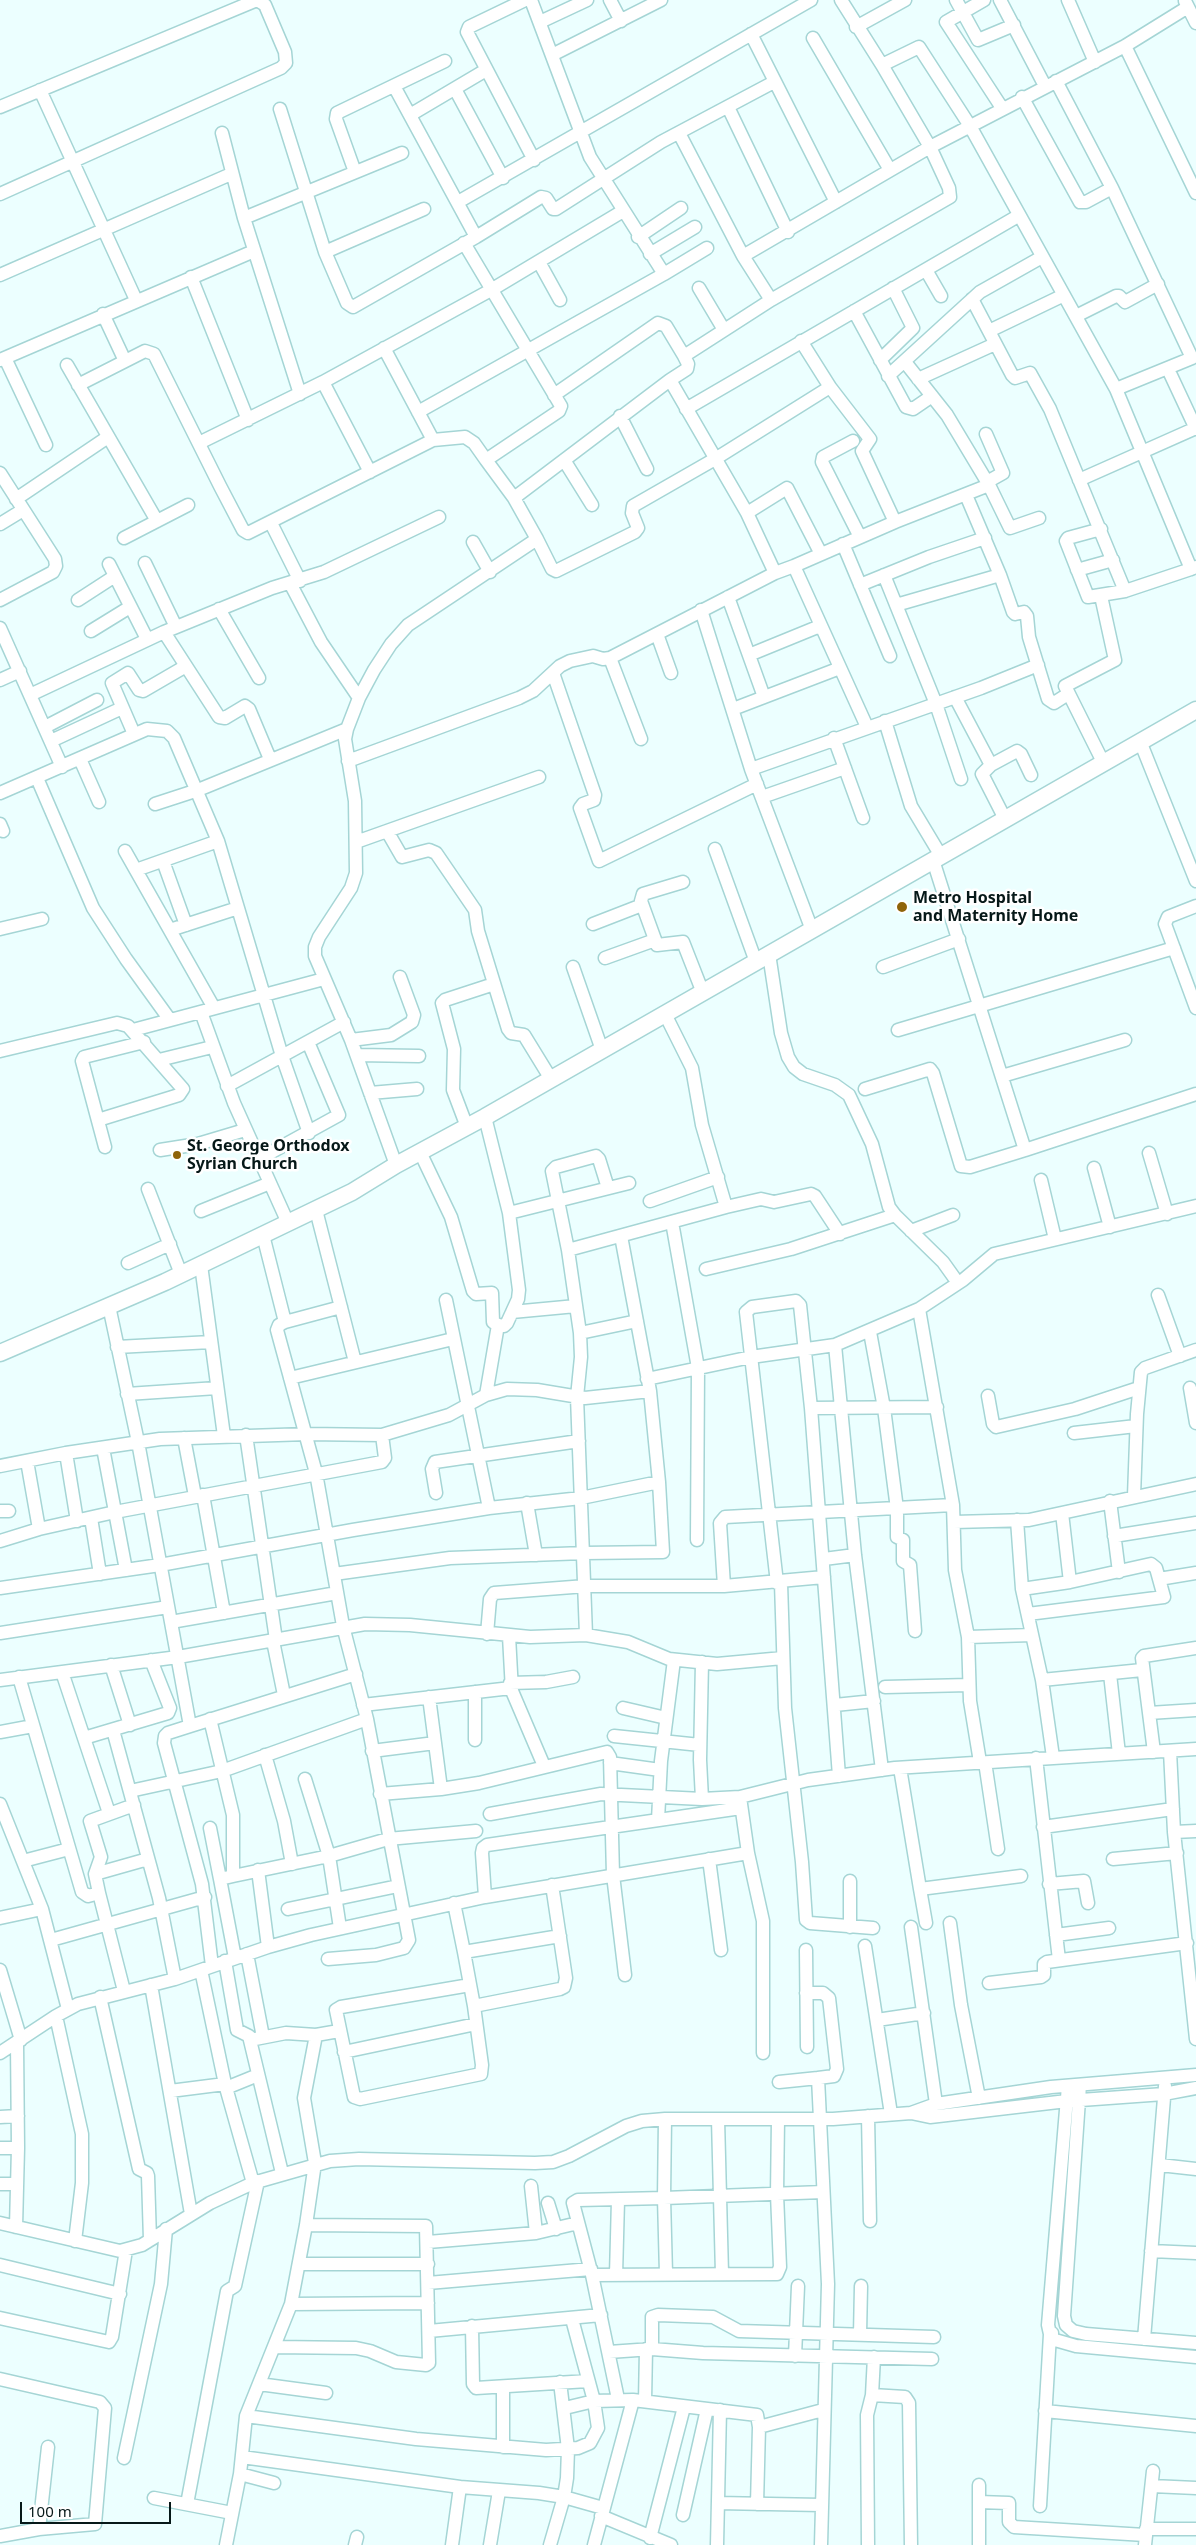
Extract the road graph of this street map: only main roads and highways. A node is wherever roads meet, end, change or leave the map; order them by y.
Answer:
1 (1196, 710) edge
2 (0, 1353) edge

1 - 2 main road

